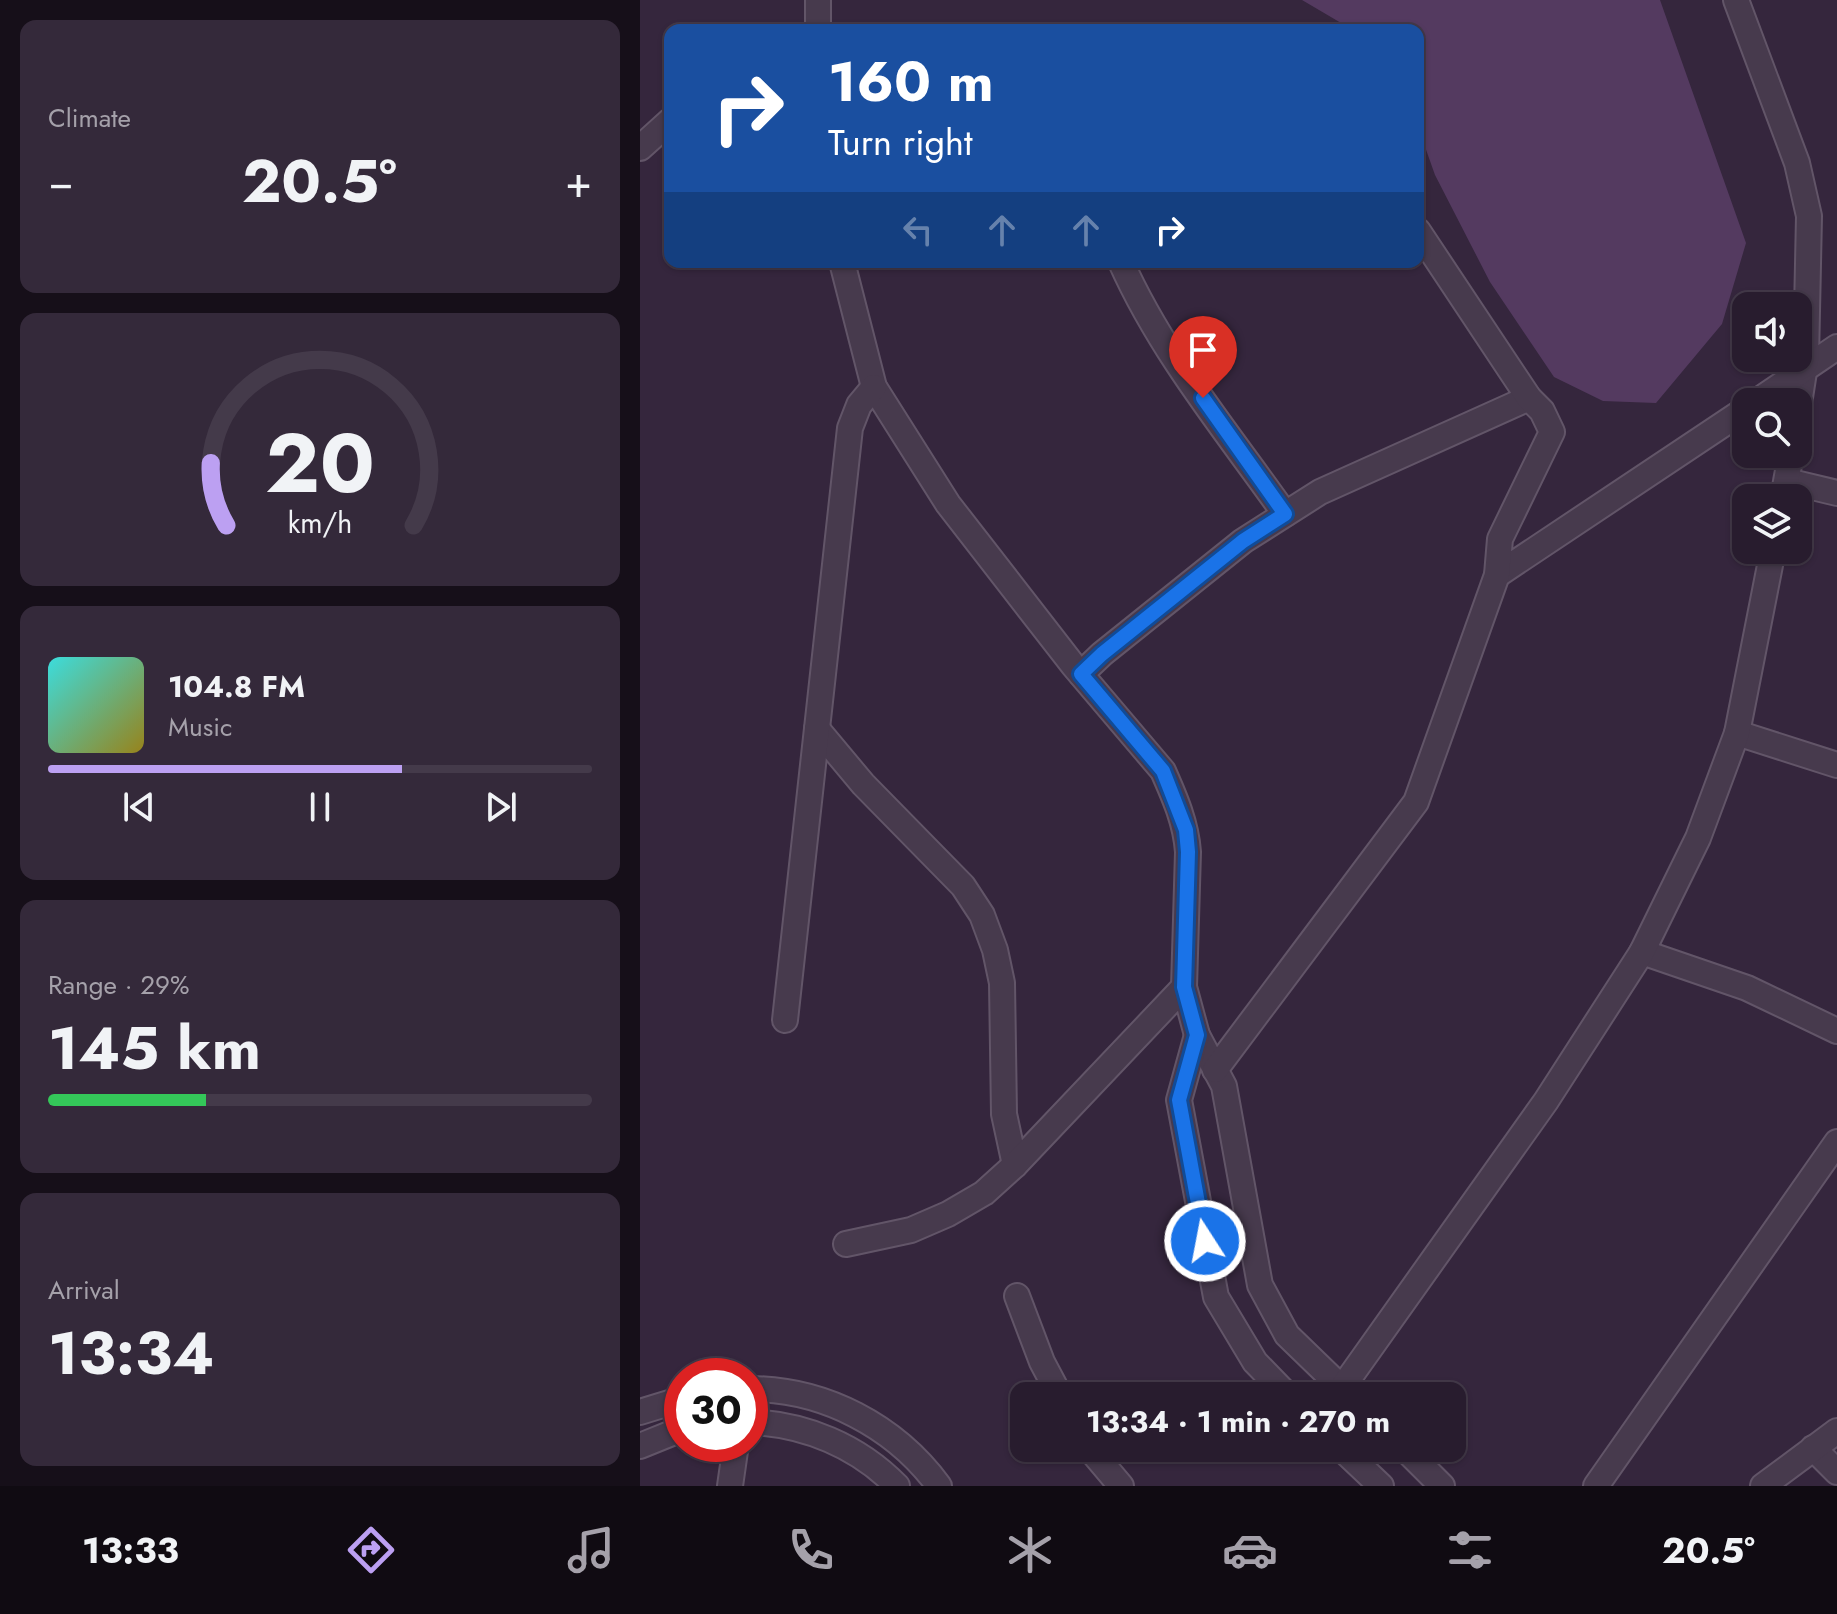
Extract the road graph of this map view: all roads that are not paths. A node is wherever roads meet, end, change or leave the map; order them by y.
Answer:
1 (818, 0) edge
2 (1736, 0) edge
3 (818, 24) edge
4 (664, 126) edge
5 (640, 148) edge
6 (1424, 240) edge
7 (844, 268) edge
8 (1124, 268) edge
9 (1807, 292) edge
10 (1837, 347) edge
11 (1812, 364) edge
12 (1801, 372) edge
13 (874, 387) junction
14 (1777, 388) edge
15 (1529, 398) junction
16 (1732, 418) edge
17 (1812, 492) edge
18 (1837, 493) edge
19 (1285, 514) junction
20 (1770, 564) edge
21 (1497, 575) junction
22 (1081, 674) junction
23 (817, 729) junction
24 (1737, 733) junction
25 (1837, 765) edge
26 (1642, 952) junction
27 (1184, 987) junction
28 (785, 1020) dead end
29 (1837, 1031) edge
30 (1197, 1035) junction
31 (1215, 1070) junction
32 (1837, 1142) edge
33 (1015, 1165) junction
34 (846, 1244) dead end
35 (1017, 1296) dead end
36 (1053, 1382) edge
37 (1274, 1382) edge
38 (1336, 1382) edge
39 (1353, 1382) edge
40 (768, 1390) edge
41 (664, 1405) edge
42 (640, 1412) edge
43 (768, 1424) edge
44 (1837, 1431) edge
45 (664, 1436) edge
46 (640, 1446) edge
47 (1813, 1448) junction
48 (733, 1462) edge
49 (1101, 1462) edge
50 (1356, 1462) edge
51 (1418, 1462) edge
52 (1837, 1472) edge
53 (730, 1486) edge
54 (897, 1486) edge
55 (939, 1486) edge
56 (1121, 1486) edge
57 (1381, 1486) edge
58 (1442, 1486) edge
59 (1596, 1486) edge
60 (1763, 1486) edge

1 - 3 street
2 - 9 street
4 - 5 street
6 - 15 street
7 - 13 street
8 - 19 street
10 - 11 street
12 - 14 street
13 - 22 street
13 - 23 street
15 - 19 street
15 - 21 street
16 - 21 street
17 - 18 street
19 - 22 street
20 - 24 street
21 - 31 street
22 - 27 street
23 - 28 street
23 - 33 street
24 - 25 street
24 - 26 street
26 - 29 street
26 - 39 street
27 - 30 street
27 - 33 street
30 - 31 street
30 - 37 street
31 - 38 street
32 - 59 street
33 - 34 street
35 - 36 street
40 - 55 street
41 - 42 street
43 - 54 street
44 - 47 street
45 - 46 street
47 - 52 street
47 - 60 street
48 - 53 street
49 - 56 street
50 - 57 street
51 - 58 street

